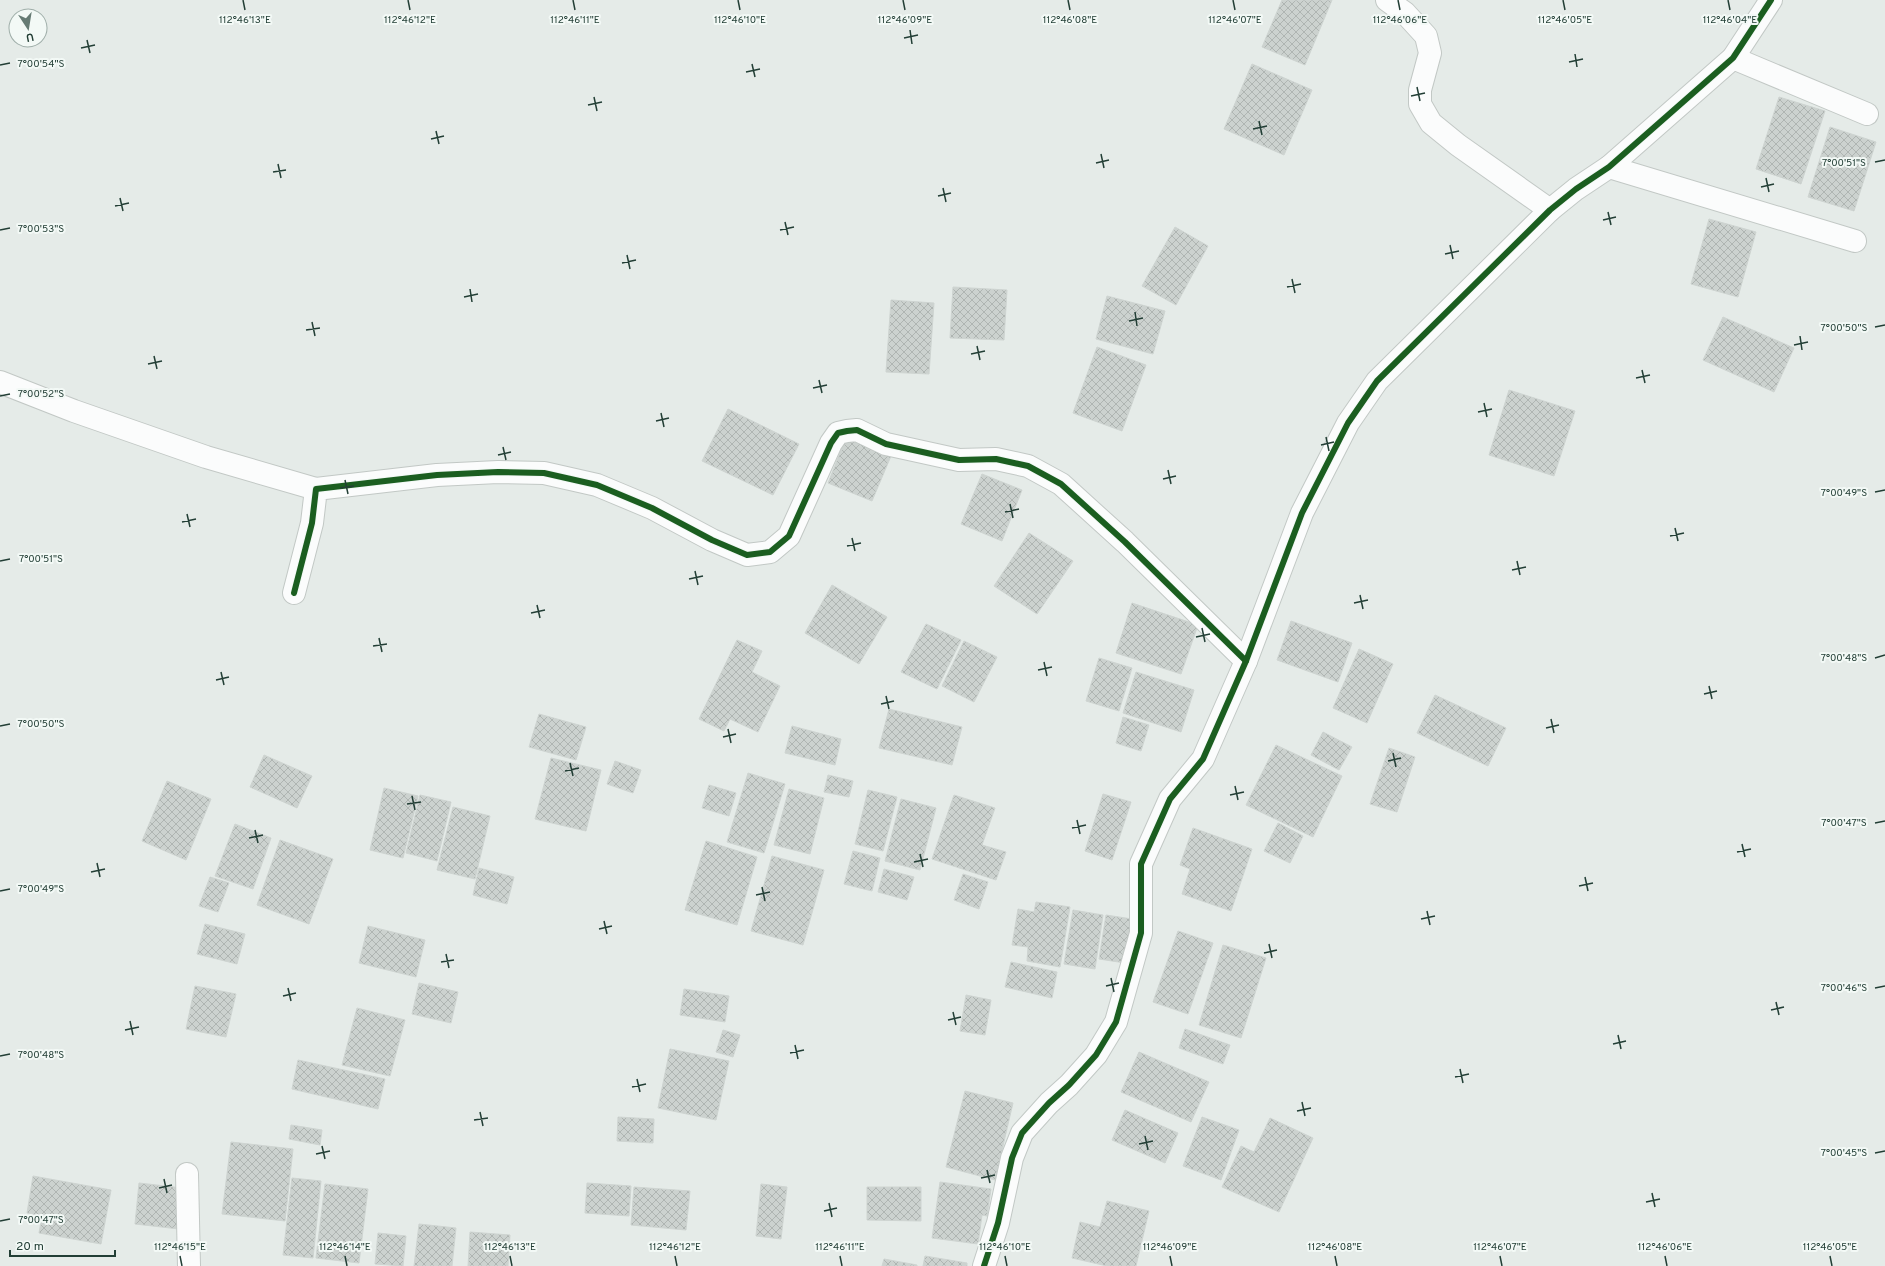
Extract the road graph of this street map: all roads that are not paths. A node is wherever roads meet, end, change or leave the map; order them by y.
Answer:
1 (1387, 0) edge
2 (1771, 0) edge
3 (1733, 58) junction
4 (1867, 114) dead end
5 (1609, 167) junction
6 (1550, 210) junction
7 (1855, 240) dead end
8 (0, 382) edge
9 (316, 489) junction
10 (294, 593) dead end
11 (1246, 661) junction
12 (187, 1174) dead end
13 (189, 1266) edge
14 (984, 1266) edge

1 - 6 street
2 - 3 street
3 - 4 street
3 - 5 street
5 - 6 street
5 - 7 street
6 - 11 street
8 - 9 street
9 - 10 street
9 - 11 street
11 - 14 street
12 - 13 street

